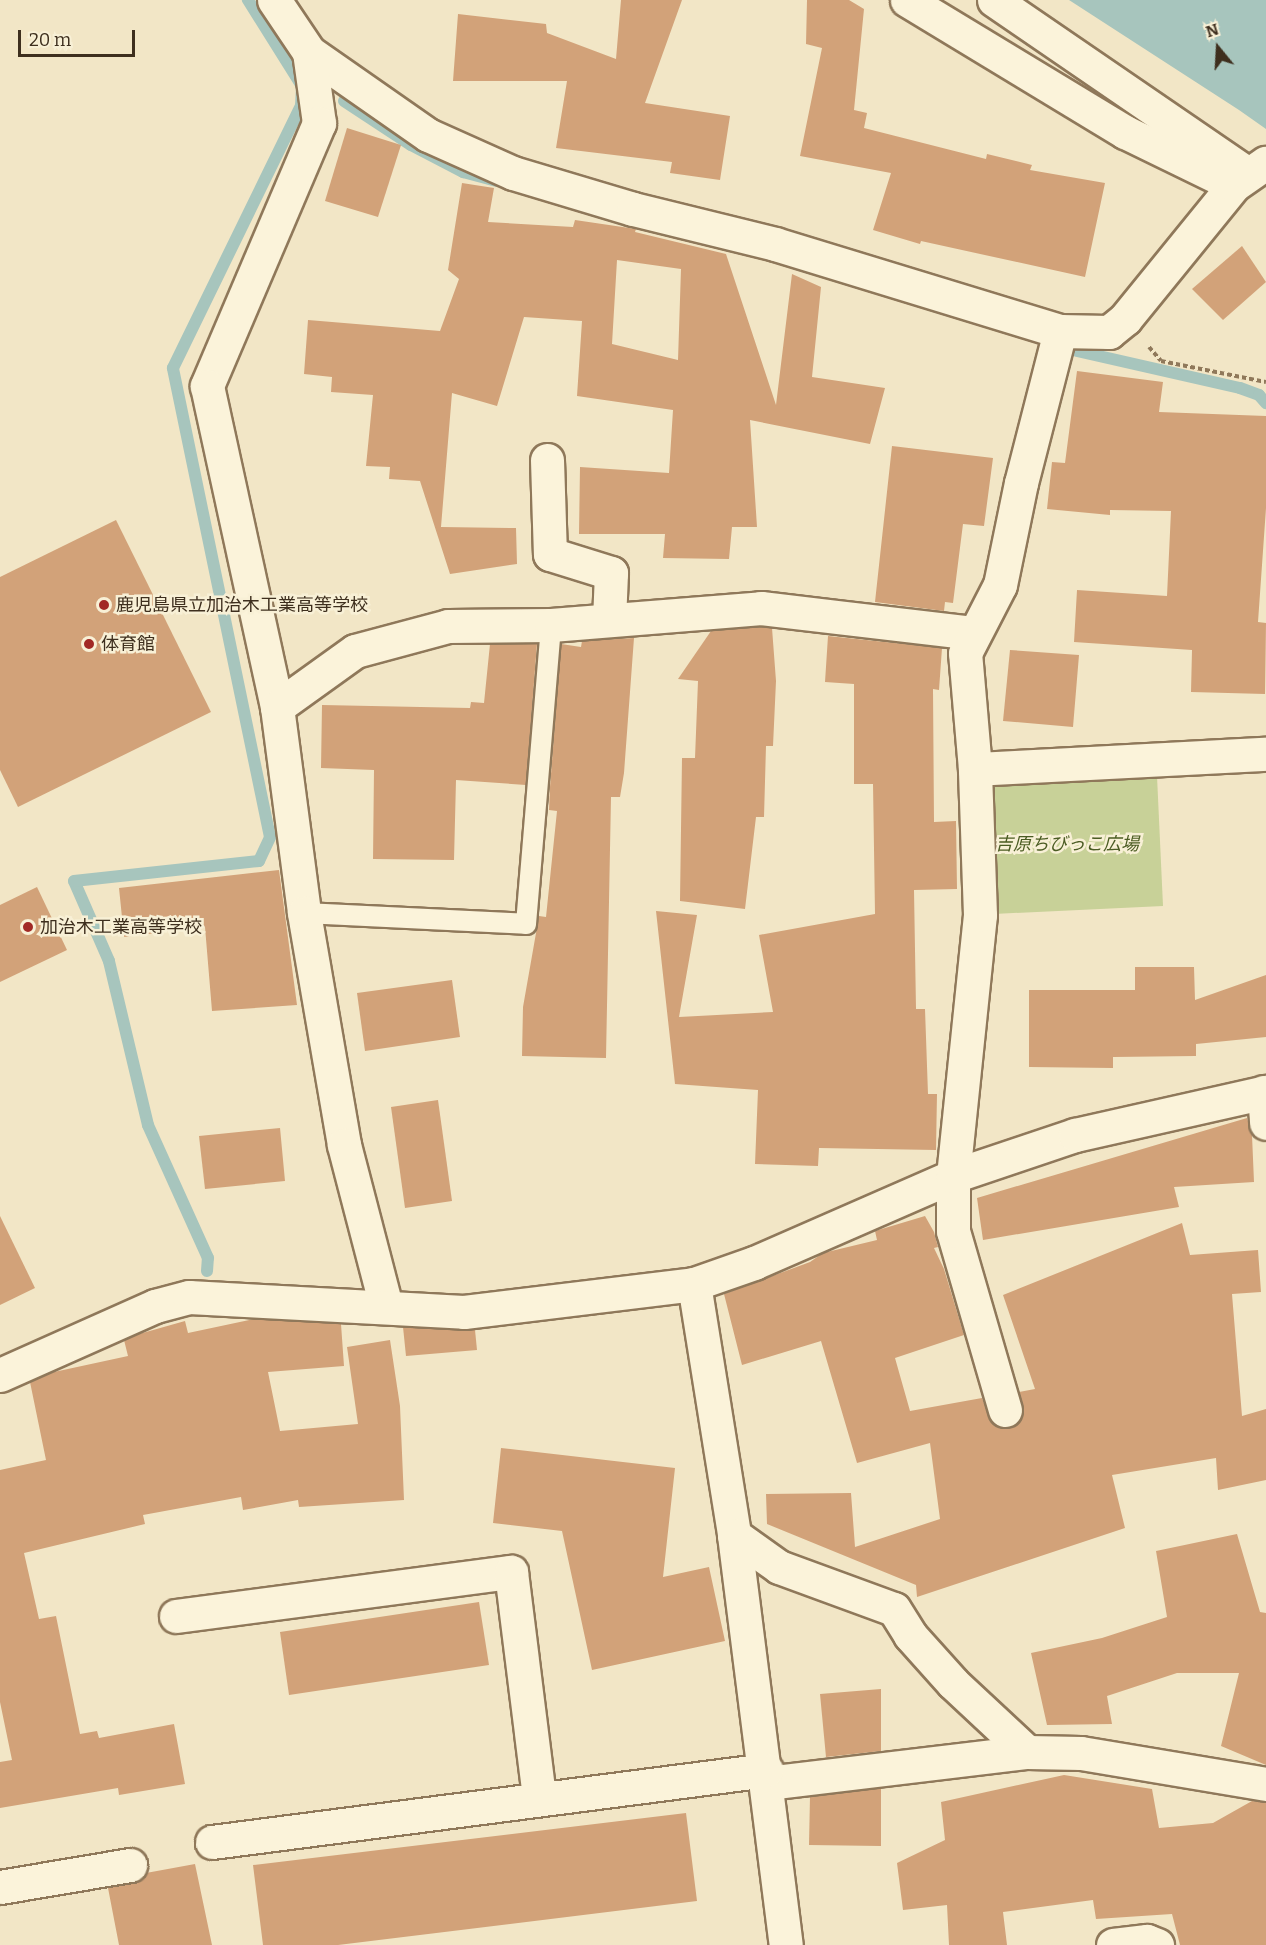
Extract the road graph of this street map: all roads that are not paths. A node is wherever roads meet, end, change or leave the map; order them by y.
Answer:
1 (274, 0) edge
2 (908, 0) edge
3 (994, 0) edge
4 (309, 52) junction
5 (1254, 177) edge
6 (1060, 331) junction
7 (547, 460) dead end
8 (609, 620) junction
9 (551, 625) junction
10 (975, 633) junction
11 (277, 707) junction
12 (1266, 754) edge
13 (975, 769) junction
14 (304, 913) junction
15 (1265, 1102) edge
16 (952, 1176) junction
17 (694, 1284) junction
18 (386, 1306) junction
19 (0, 1375) edge
20 (1005, 1410) dead end
21 (734, 1535) junction
22 (176, 1616) dead end
23 (1027, 1752) junction
24 (766, 1777) junction
25 (1266, 1784) edge
26 (539, 1798) junction
27 (212, 1842) dead end
28 (130, 1865) dead end
29 (0, 1887) edge
30 (786, 1945) edge
31 (1113, 1945) edge
32 (1157, 1945) edge

1 - 4 street
2 - 5 street
3 - 5 street
4 - 6 street
4 - 11 street
5 - 6 street
6 - 10 street
7 - 8 street
8 - 9 street
8 - 10 street
9 - 11 street
9 - 14 lane
10 - 13 street
11 - 14 street
12 - 13 street
13 - 16 street
14 - 18 street
15 - 16 street
16 - 17 street
16 - 20 street
17 - 18 street
17 - 21 street
18 - 19 street
21 - 23 street
21 - 24 street
22 - 26 street
23 - 24 street
23 - 25 street
24 - 26 street
24 - 30 street
26 - 27 street
28 - 29 street
31 - 32 street

